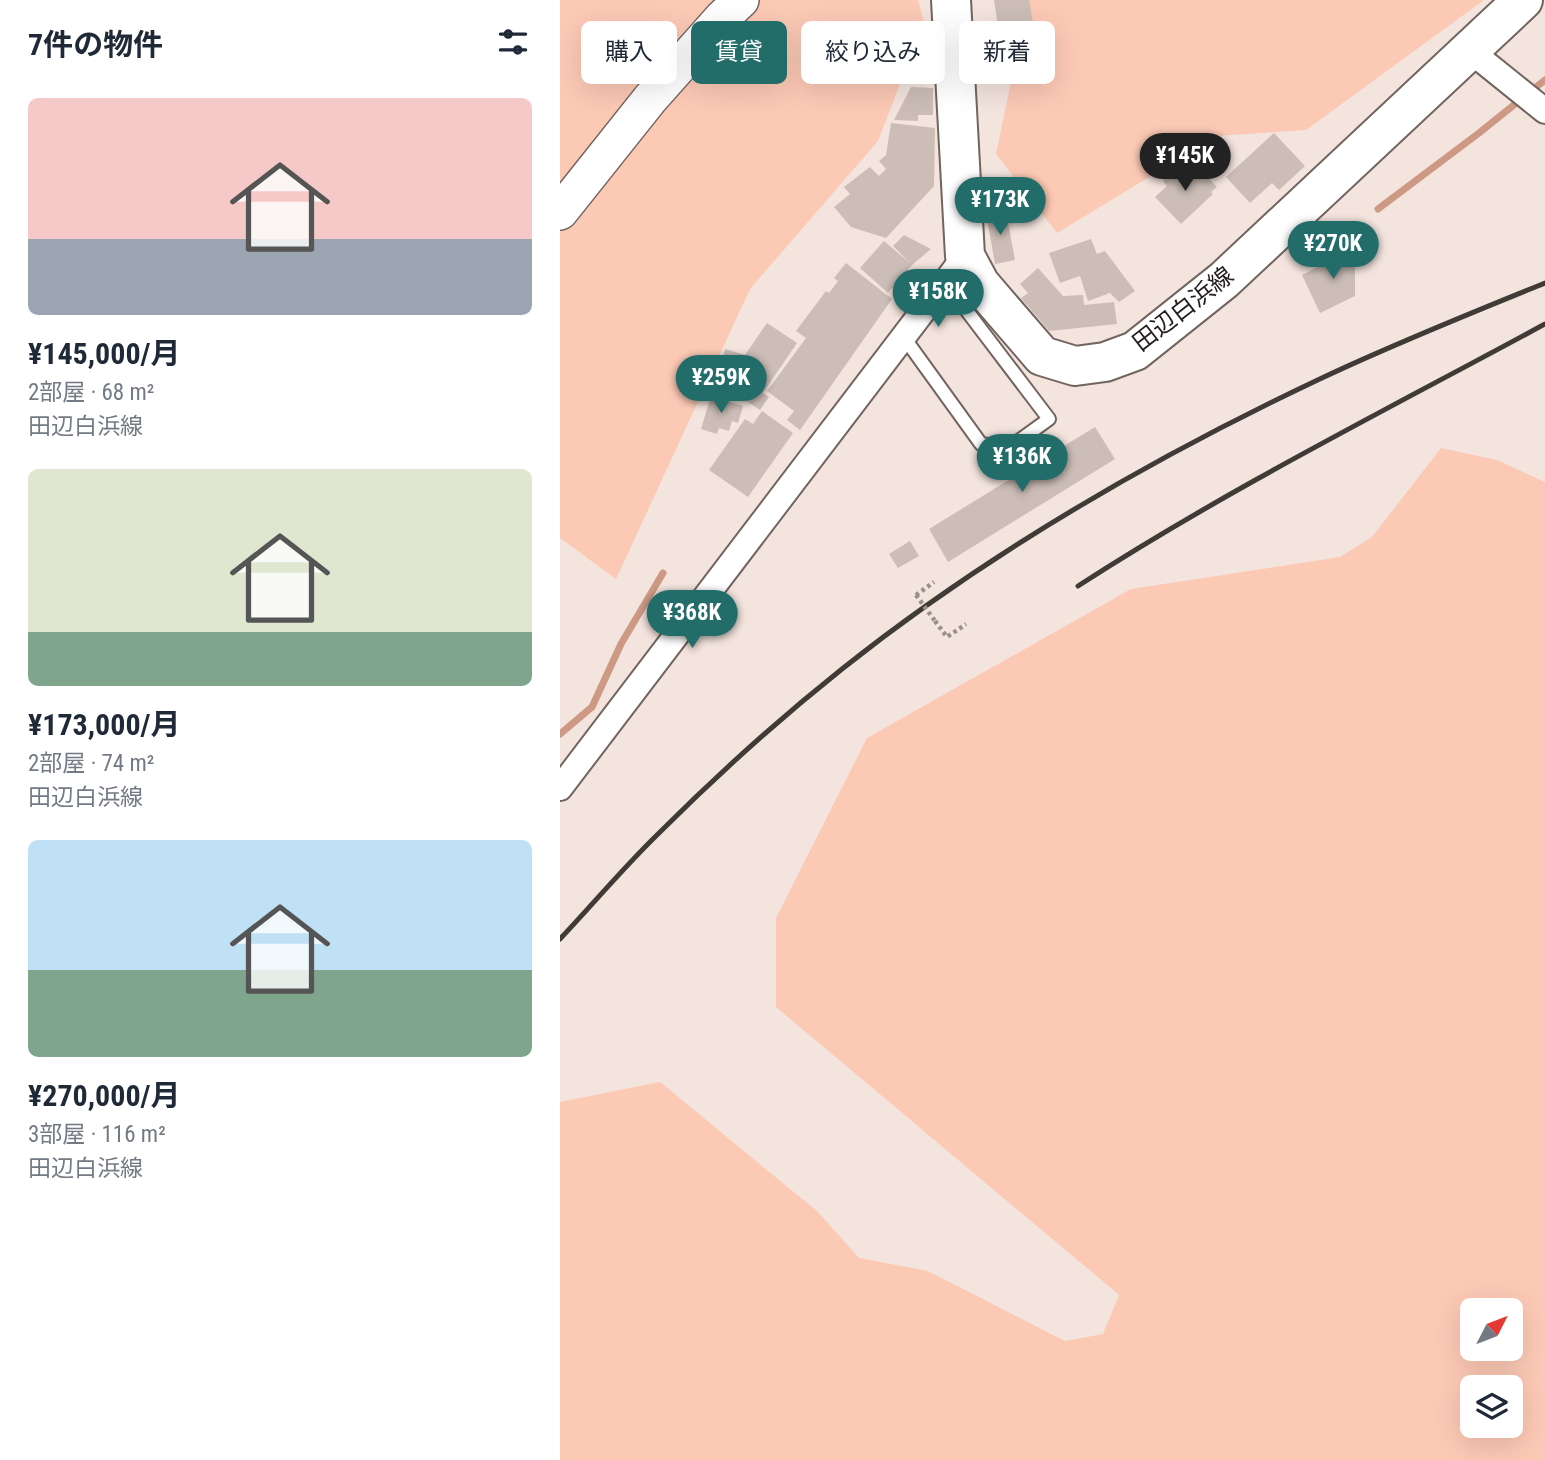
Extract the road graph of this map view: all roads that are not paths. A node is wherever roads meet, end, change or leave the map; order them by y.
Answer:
1 (741, 0) edge
2 (951, 0) edge
3 (1523, 0) edge
4 (1468, 49) junction
5 (1532, 100) edge
6 (560, 212) edge
7 (955, 269) junction
8 (903, 336) junction
9 (560, 788) edge

1 - 6 main road
2 - 7 main road, 田辺白浜線
3 - 4 main road, 田辺白浜線
4 - 5 street
4 - 7 main road, 田辺白浜線
7 - 8 street
7 - 8 lane
8 - 9 street

